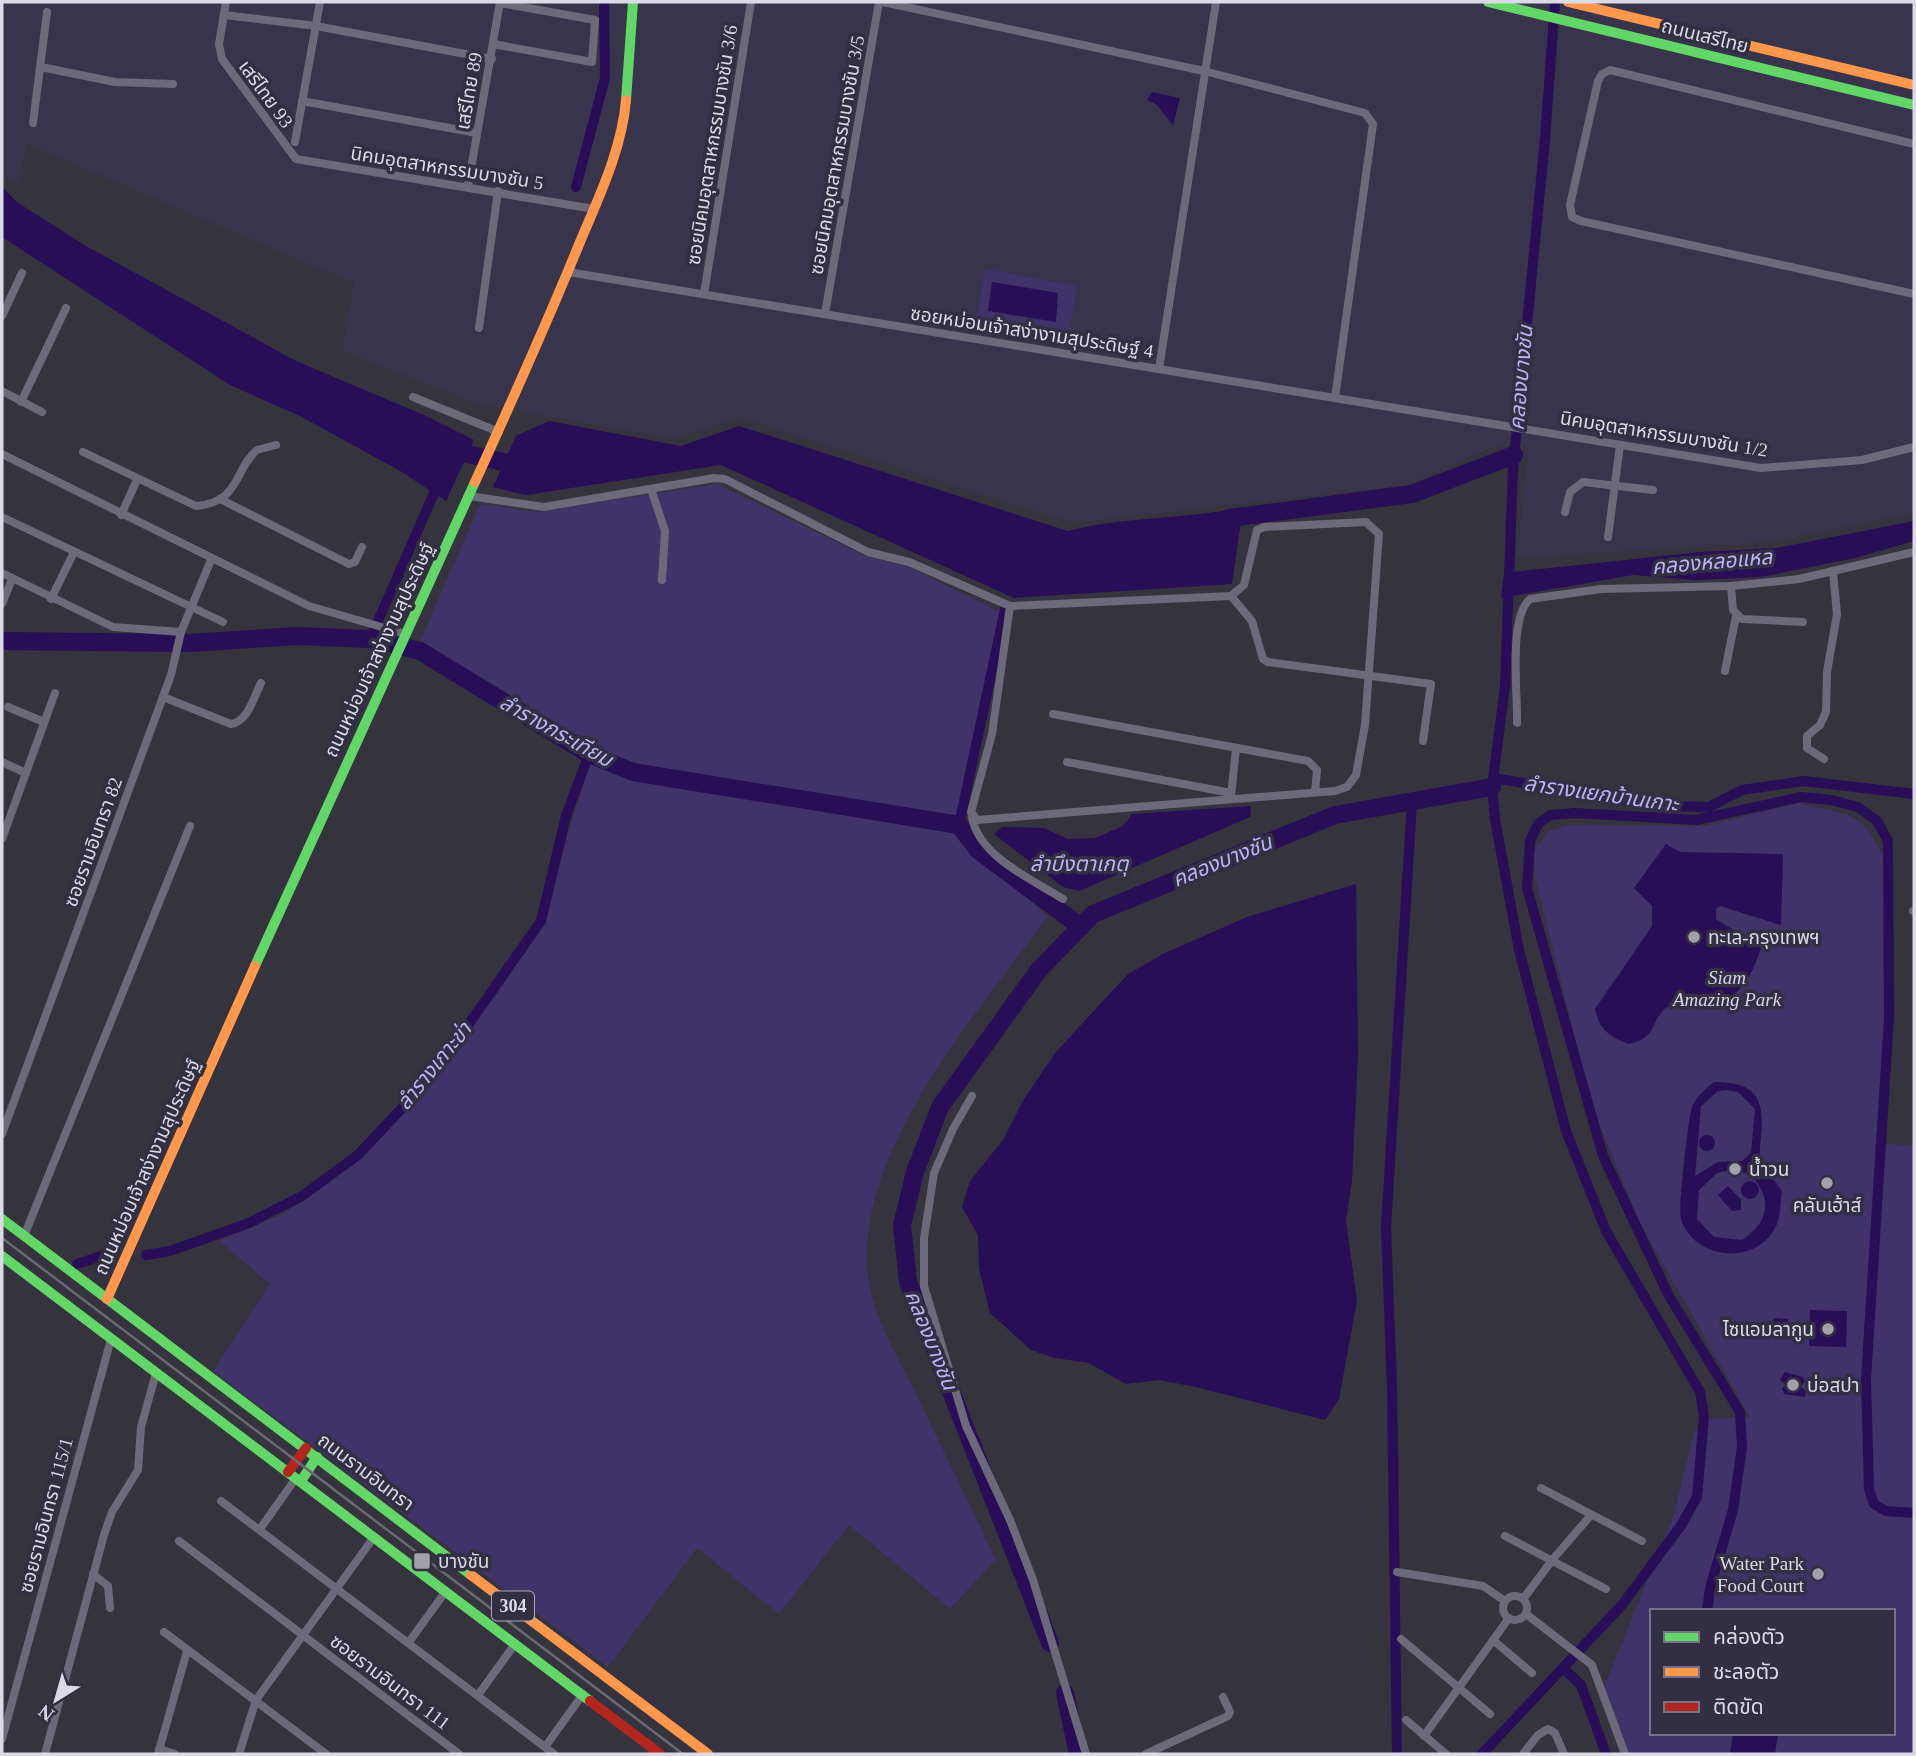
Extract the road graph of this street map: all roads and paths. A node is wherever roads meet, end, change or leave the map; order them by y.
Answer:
1 (226, 2) edge
2 (320, 2) edge
3 (633, 2) edge
4 (751, 2) edge
5 (881, 2) edge
6 (1216, 2) edge
7 (1488, 2) edge
8 (1568, 2) edge
9 (500, 3) edge
10 (546, 6) edge
11 (47, 12) dead end
12 (224, 15) junction
13 (316, 26) junction
14 (493, 44) junction
15 (492, 59) junction
16 (41, 68) junction
17 (1204, 71) junction
18 (173, 84) dead end
19 (1914, 85) edge
20 (302, 101) junction
21 (1914, 105) edge
22 (33, 122) dead end
23 (477, 133) junction
24 (295, 142) dead end
25 (1914, 144) edge
26 (296, 159) joint
27 (468, 186) junction
28 (498, 191) junction
29 (594, 209) junction
30 (568, 272) junction
31 (22, 273) dead end
32 (705, 294) junction
33 (1914, 294) edge
34 (66, 308) dead end
35 (825, 314) junction
36 (2, 316) edge
37 (479, 328) dead end
38 (1159, 369) junction
39 (2, 391) edge
40 (413, 397) dead end
41 (1335, 398) junction
42 (22, 402) junction
43 (42, 412) dead end
44 (1492, 423) joint
45 (497, 435) junction
46 (1620, 444) junction
47 (276, 445) dead end
48 (1914, 447) edge
49 (83, 453) dead end
50 (2, 454) edge
51 (137, 480) junction
52 (1617, 486) junction
53 (651, 489) junction
54 (1653, 490) dead end
55 (469, 496) junction
56 (220, 499) junction
57 (1565, 512) dead end
58 (121, 515) junction
59 (2, 517) edge
60 (1608, 537) dead end
61 (362, 547) dead end
62 (74, 552) junction
63 (1914, 552) edge
64 (211, 560) junction
65 (1833, 572) junction
66 (2, 573) edge
67 (12, 579) junction
68 (662, 580) dead end
69 (1731, 586) junction
70 (1231, 596) junction
71 (51, 599) junction
72 (2, 604) edge
73 (1010, 606) junction
74 (191, 608) junction
75 (1736, 616) junction
76 (223, 622) dead end
77 (1803, 622) dead end
78 (181, 632) junction
79 (405, 636) junction
80 (1725, 671) dead end
81 (1369, 678) junction
82 (261, 683) dead end
83 (55, 693) dead end
84 (163, 697) junction
85 (8, 707) dead end
86 (1054, 714) dead end
87 (44, 722) junction
88 (1517, 723) dead end
89 (1423, 741) dead end
90 (1236, 748) junction
91 (1824, 759) dead end
92 (2, 762) edge
93 (1067, 762) dead end
94 (26, 773) junction
95 (1315, 792) junction
96 (1231, 796) junction
97 (972, 817) junction
98 (190, 826) dead end
99 (2, 839) edge
100 (1063, 899) dead end
101 (972, 1097) dead end
102 (2, 1134) edge
103 (2, 1219) edge
104 (24, 1236) junction
105 (2, 1256) edge
106 (107, 1299) junction
107 (111, 1339) junction
108 (156, 1373) junction
109 (306, 1448) junction
110 (317, 1457) junction
111 (295, 1477) junction
112 (1541, 1488) dead end
113 (221, 1501) dead end
114 (1591, 1515) junction
115 (260, 1529) junction
116 (1505, 1536) dead end
117 (374, 1537) junction
118 (179, 1541) dead end
119 (1642, 1541) dead end
120 (1551, 1560) junction
121 (1397, 1572) dead end
122 (93, 1573) junction
123 (337, 1588) junction
124 (1606, 1589) dead end
125 (446, 1591) junction
126 (1523, 1599) junction
127 (1506, 1601) junction
128 (110, 1608) dead end
129 (1526, 1614) junction
130 (1509, 1618) junction
131 (164, 1632) dead end
132 (302, 1634) junction
133 (1401, 1639) dead end
134 (1493, 1640) junction
135 (409, 1642) junction
136 (515, 1644) junction
137 (187, 1651) junction
138 (1532, 1673) dead end
139 (1459, 1688) junction
140 (583, 1694) junction
141 (478, 1695) junction
142 (1223, 1698) dead end
143 (256, 1700) junction
144 (1490, 1714) dead end
145 (1406, 1720) dead end
146 (1424, 1735) junction
147 (2, 1739) edge
148 (545, 1747) junction
149 (158, 1752) edge
150 (45, 1754) edge
151 (176, 1754) edge
152 (239, 1754) edge
153 (326, 1754) edge
154 (458, 1754) edge
155 (554, 1754) edge
156 (660, 1754) edge
157 (708, 1754) edge
158 (1086, 1754) edge
159 (1146, 1754) edge
160 (1446, 1754) edge
161 (1523, 1754) edge
162 (1564, 1754) edge
163 (1625, 1754) edge

1 - 12 street, เสรีไทย 93
2 - 13 street
3 - 29 main road, ถนนหม่อมเจ้าสง่างามสุประดิษฐ์
4 - 32 street, ซอยนิคมอุตสาหกรรมบางชัน 3/6
5 - 17 street
5 - 35 street, ซอยนิคมอุตสาหกรรมบางชัน 3/5
6 - 17 street
7 - 21 main road, ถนนเสรีไทย
8 - 19 main road, ถนนเสรีไทย
9 - 10 street
9 - 14 street, เสรีไทย 89
10 - 14 street
11 - 16 street
12 - 13 street
12 - 26 street, เสรีไทย 93
13 - 15 street
13 - 20 street
14 - 15 street, เสรีไทย 89
15 - 23 street, เสรีไทย 89
16 - 18 street
16 - 22 street
17 - 38 street
17 - 41 street
20 - 23 street
20 - 24 street
23 - 27 street, เสรีไทย 89
25 - 33 street
26 - 27 street, นิคมอุตสาหกรรมบางชัน 5
27 - 28 street, นิคมอุตสาหกรรมบางชัน 5
28 - 29 street, นิคมอุตสาหกรรมบางชัน 5
28 - 37 street
29 - 30 main road, ถนนหม่อมเจ้าสง่างามสุประดิษฐ์
30 - 32 street, ซอยหม่อมเจ้าสง่างามสุประดิษฐ์ 4
30 - 45 main road, ถนนหม่อมเจ้าสง่างามสุประดิษฐ์
31 - 36 street
32 - 35 street, ซอยหม่อมเจ้าสง่างามสุประดิษฐ์ 4
34 - 42 street
35 - 38 street, ซอยหม่อมเจ้าสง่างามสุประดิษฐ์ 4
38 - 41 street, ซอยหม่อมเจ้าสง่างามสุประดิษฐ์ 4
39 - 42 street
40 - 45 street
41 - 44 street, ซอยหม่อมเจ้าสง่างามสุประดิษฐ์ 4
42 - 43 street
44 - 46 street, นิคมอุตสาหกรรมบางชัน 1/2
45 - 55 main road, ถนนหม่อมเจ้าสง่างามสุประดิษฐ์
46 - 48 street, นิคมอุตสาหกรรมบางชัน 1/2
46 - 52 street
47 - 56 street
49 - 51 street
50 - 58 street
51 - 56 street
51 - 58 street
52 - 54 street
52 - 57 street
52 - 60 street
53 - 55 street
53 - 68 street
53 - 73 street
55 - 79 main road, ถนนหม่อมเจ้าสง่างามสุประดิษฐ์
56 - 61 street
58 - 64 street
59 - 62 street
62 - 71 street
62 - 74 street
63 - 65 street
64 - 74 street, ซอยรามอินทรา 82
64 - 79 street
65 - 69 street
65 - 91 street
66 - 67 street
67 - 71 street
67 - 72 street
69 - 75 street
69 - 88 street
70 - 73 street
70 - 81 street
70 - 81 street
71 - 78 street
73 - 97 street
74 - 76 street
74 - 78 street, ซอยรามอินทรา 82
75 - 77 street
75 - 80 street
78 - 84 street, ซอยรามอินทรา 82
79 - 106 main road, ถนนหม่อมเจ้าสง่างามสุประดิษฐ์
81 - 89 street
81 - 95 street
82 - 84 street
83 - 87 street
84 - 102 street, ซอยรามอินทรา 82
85 - 87 street
86 - 90 street
87 - 94 street
90 - 95 street
90 - 96 street
92 - 94 street
93 - 96 street
94 - 99 street
95 - 96 street
96 - 97 street
97 - 100 street
98 - 104 street
101 - 158 street
103 - 104 main road, ถนนรามอินทรา / 304
104 - 106 main road, ถนนรามอินทรา / 304
105 - 107 main road, 304
106 - 109 main road, ถนนรามอินทรา / 304
107 - 108 main road, 304
107 - 147 street, ซอยรามอินทรา 115/1
108 - 111 main road, 304
108 - 122 street
109 - 110 main road, ถนนรามอินทรา / 304
109 - 111 main road
110 - 111 main road
110 - 157 main road, ถนนรามอินทรา / 304
111 - 115 street
111 - 117 main road, 304
112 - 114 street
113 - 115 street
114 - 119 street
114 - 120 street
115 - 123 street
116 - 120 street
117 - 123 street
117 - 125 main road, 304
118 - 132 street, ซอยรามอินทรา 111
120 - 124 street
120 - 126 street
121 - 127 street
122 - 128 street
122 - 150 street
123 - 132 street
123 - 135 street
125 - 135 street
125 - 136 main road, 304
126 - 127 street
126 - 129 street
127 - 130 street
129 - 130 street
129 - 163 street
130 - 134 street
131 - 137 street
132 - 143 street
132 - 154 street, ซอยรามอินทรา 111
133 - 139 street
134 - 138 street
134 - 139 street
135 - 141 street
136 - 140 main road, 304
136 - 141 street
137 - 143 street
137 - 149 street
139 - 144 street
139 - 146 street
140 - 148 street
140 - 156 main road, 304
141 - 148 street
142 - 159 street
143 - 152 street
143 - 153 street
145 - 146 street
146 - 160 street
148 - 155 street
149 - 151 street
161 - 162 street

